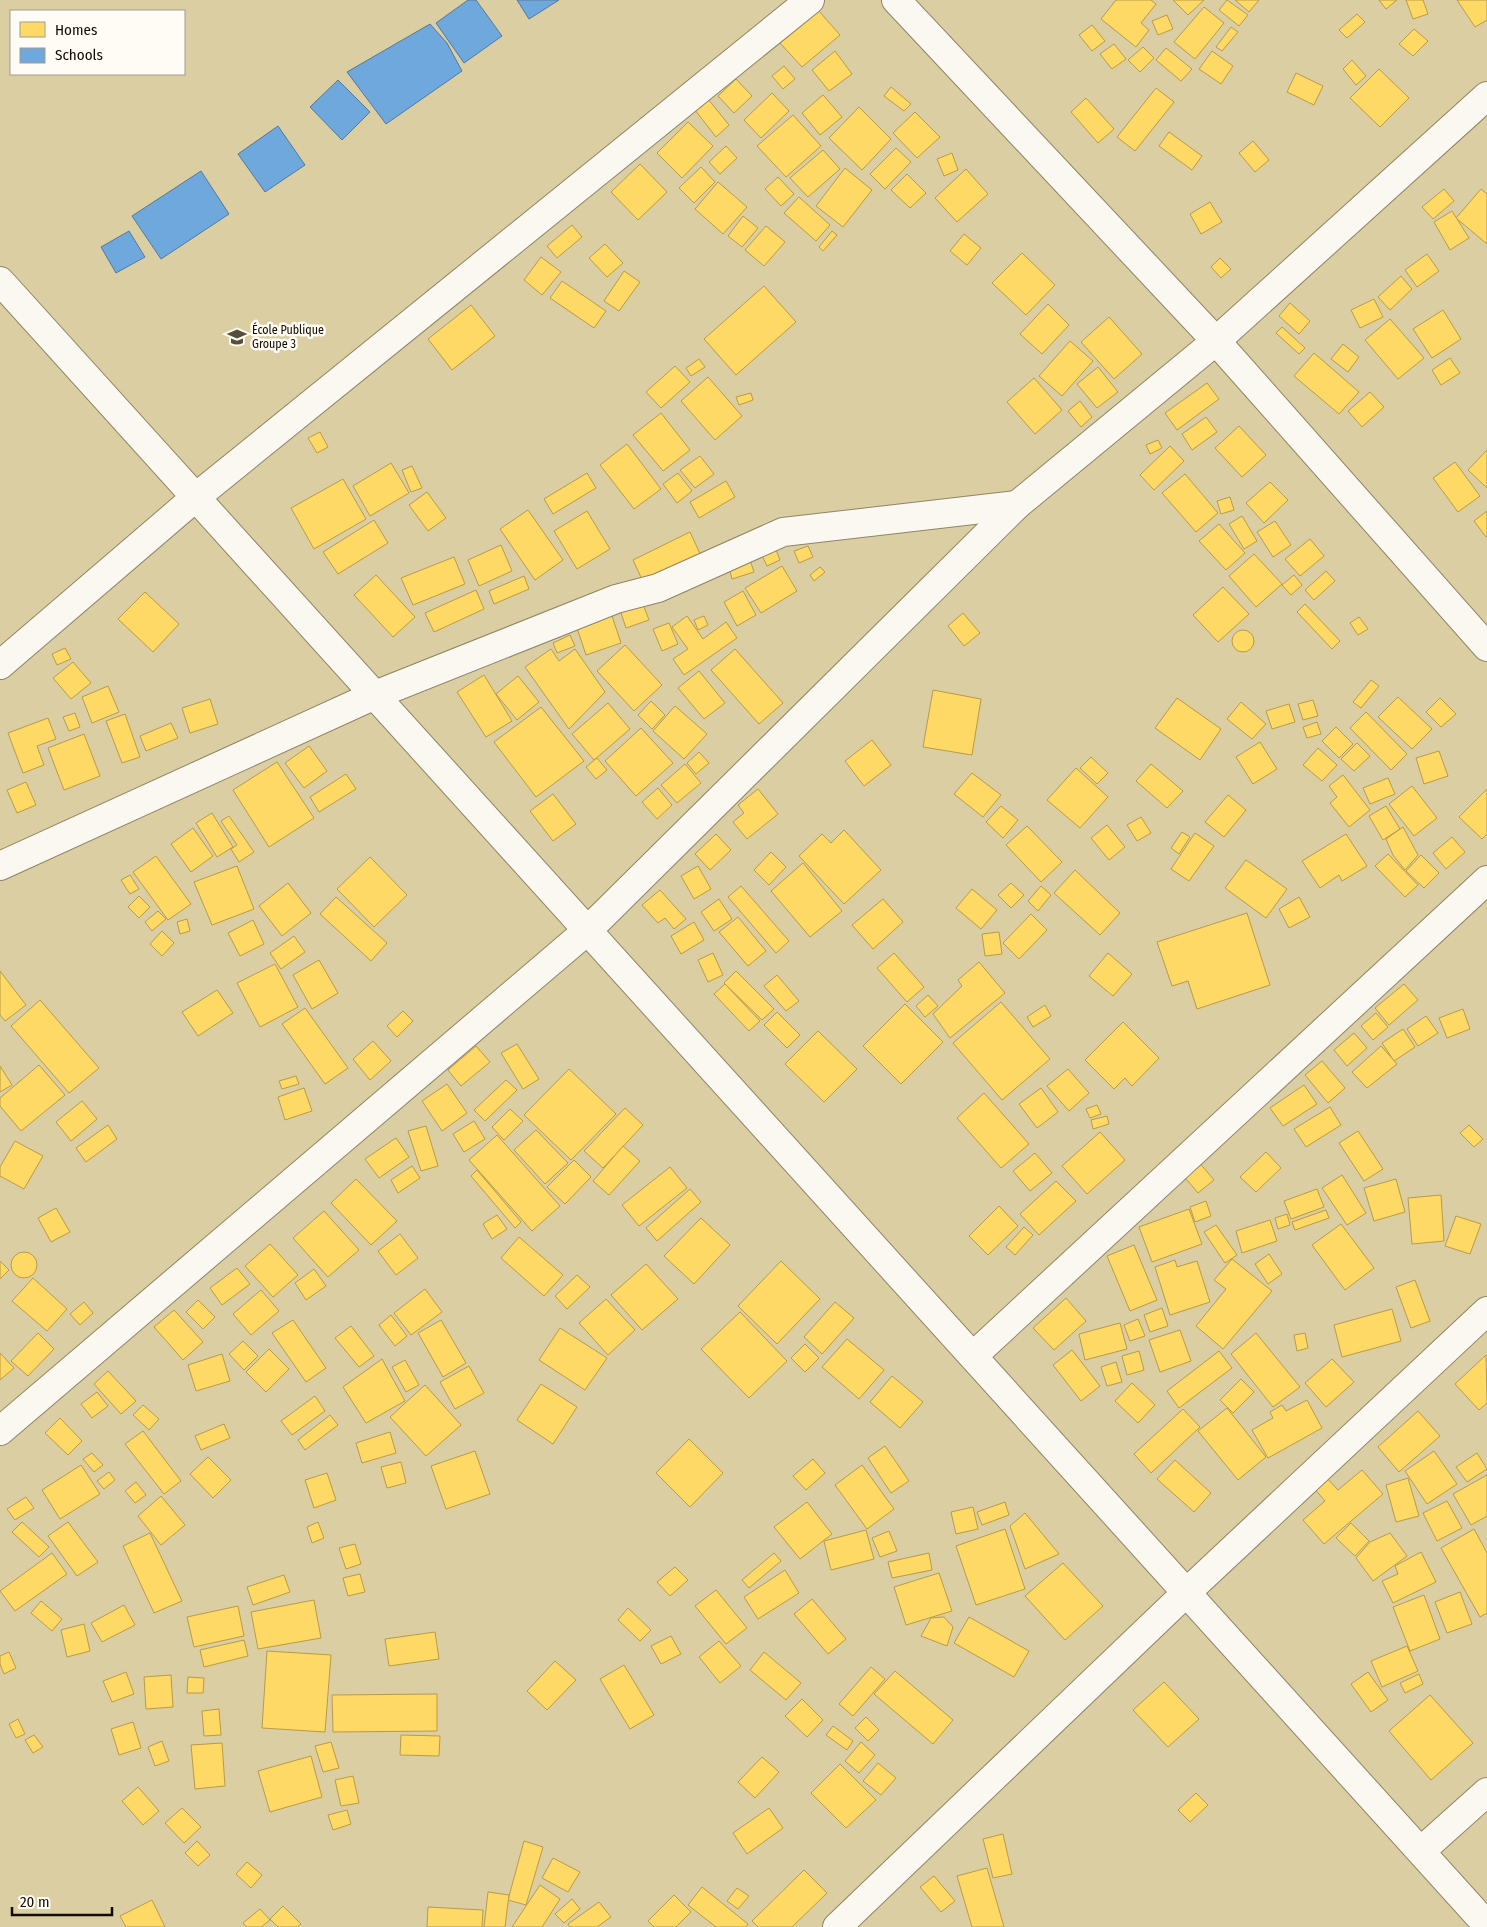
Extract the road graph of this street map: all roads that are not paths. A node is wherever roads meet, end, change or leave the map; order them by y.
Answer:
1 (810, 0) edge
2 (896, 0) edge
3 (1487, 96) edge
4 (0, 282) edge
5 (1216, 341) junction
6 (196, 497) junction
7 (1017, 506) junction
8 (1487, 647) edge
9 (0, 665) edge
10 (375, 695) junction
11 (0, 866) edge
12 (1487, 880) edge
13 (588, 930) junction
14 (1487, 1311) edge
15 (973, 1356) junction
16 (0, 1431) edge
17 (1187, 1592) junction
18 (1487, 1792) edge
19 (1421, 1851) junction
20 (1487, 1925) edge
21 (837, 1927) edge

1 - 6 street
2 - 5 street
3 - 5 street
4 - 6 street
5 - 7 street
5 - 8 street
6 - 9 street
6 - 10 street
7 - 10 street
7 - 13 street
10 - 11 street
10 - 13 street
12 - 15 street
13 - 15 street
13 - 16 street
14 - 17 street
15 - 17 street
17 - 19 street
17 - 21 street
18 - 19 street
19 - 20 street

